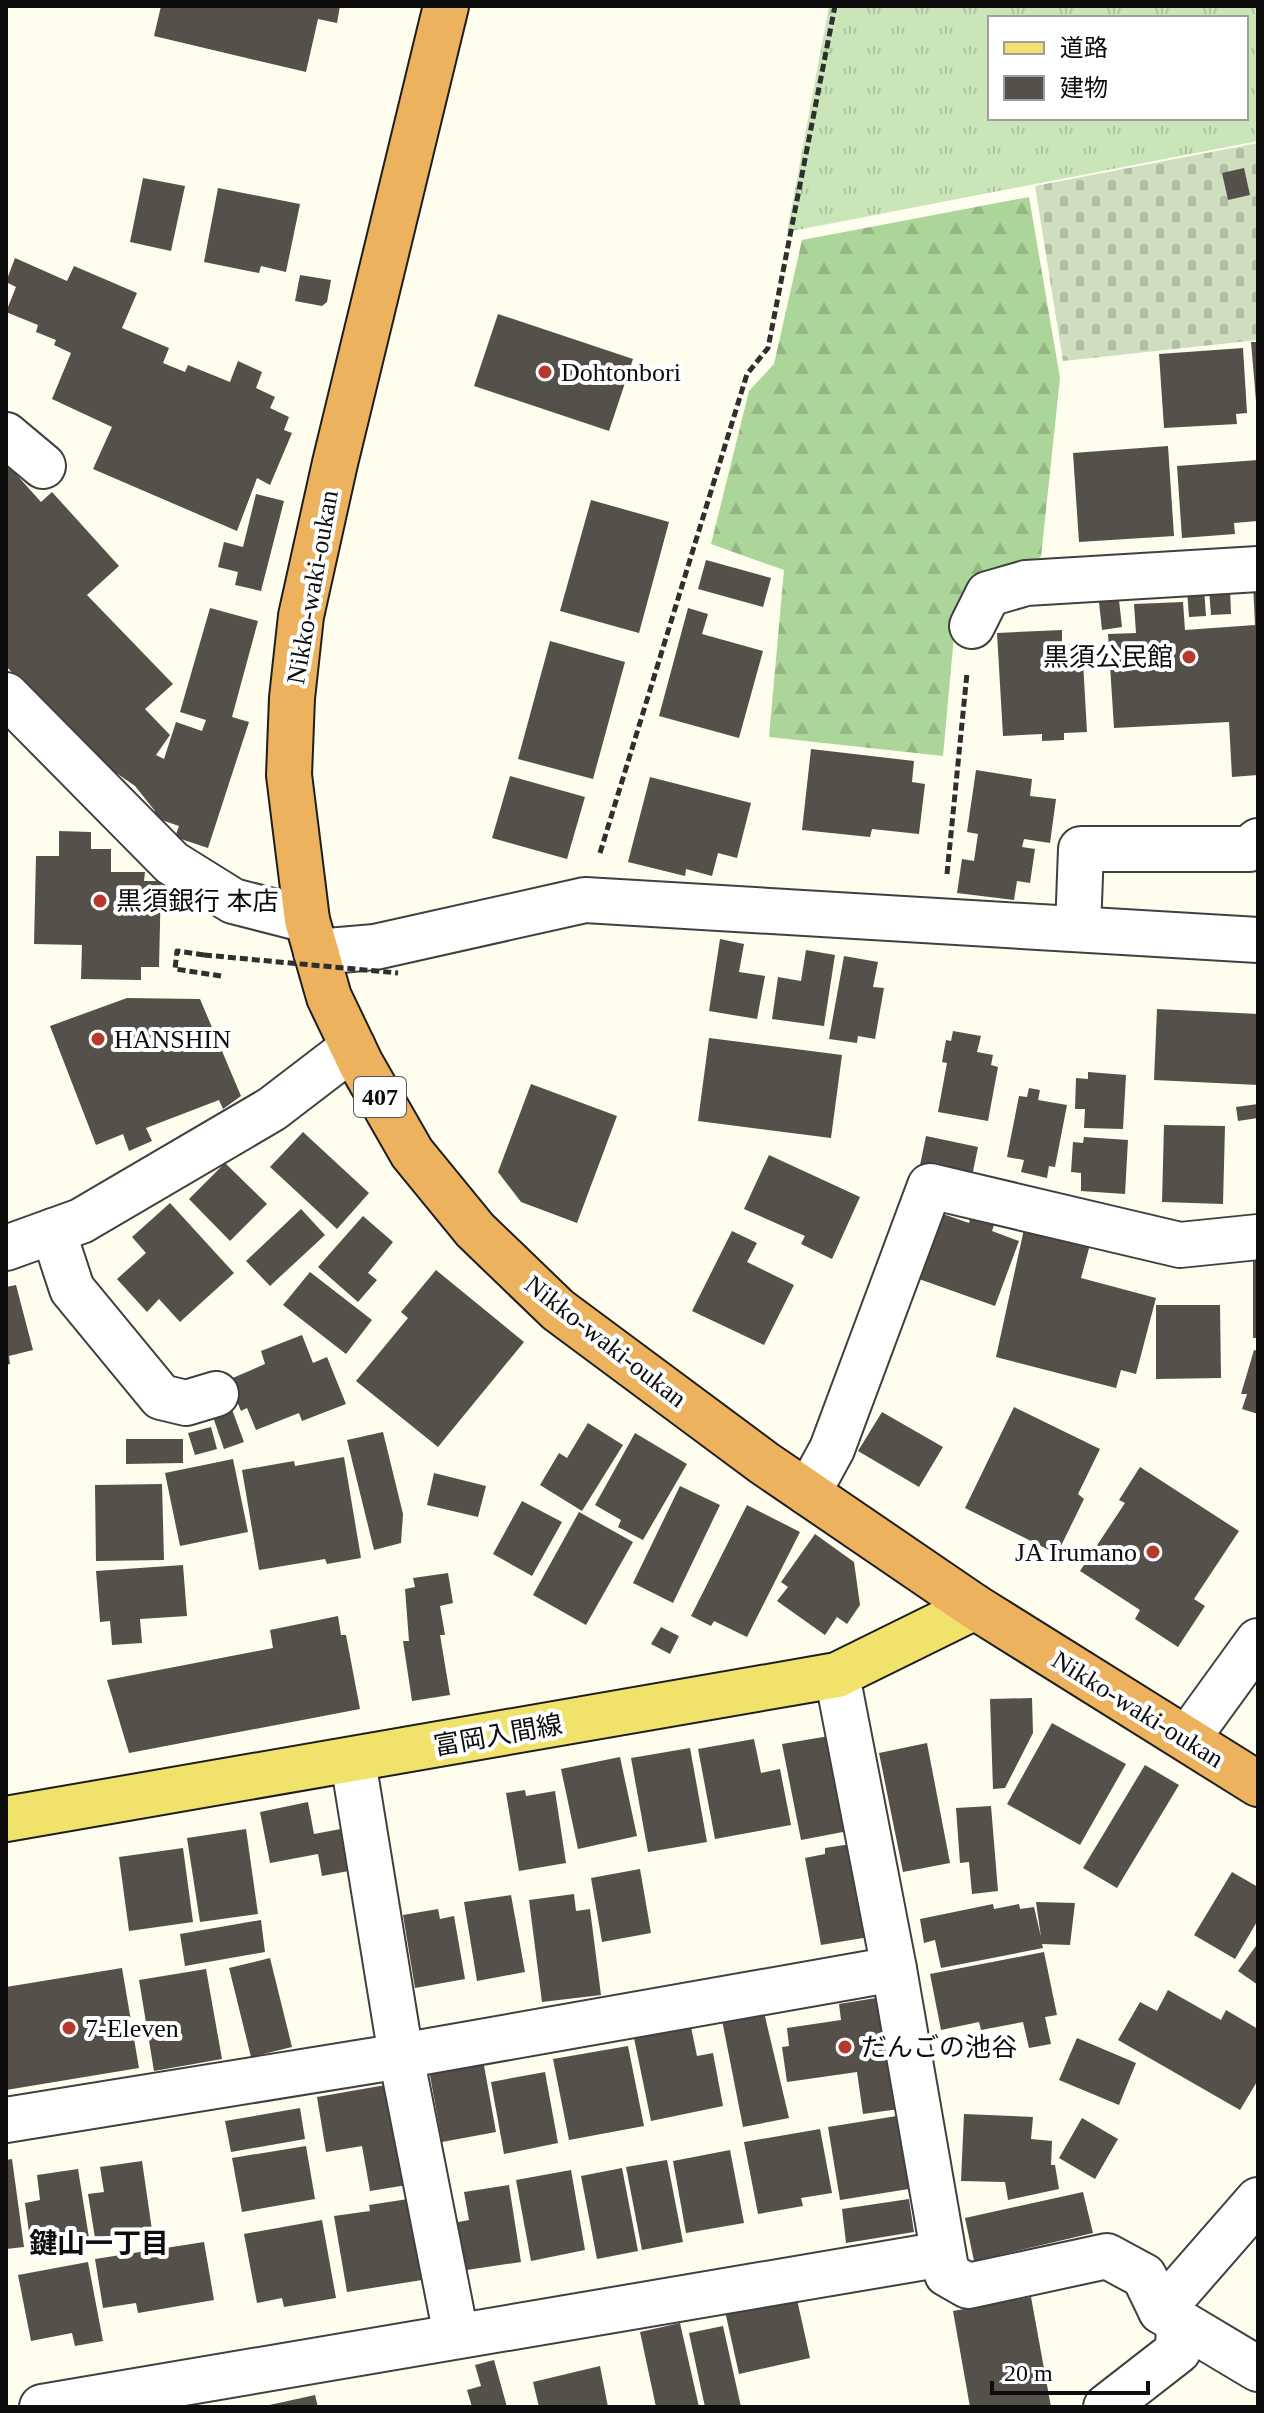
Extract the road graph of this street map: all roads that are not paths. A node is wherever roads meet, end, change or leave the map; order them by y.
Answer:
1 (446, 6) edge
2 (6, 435) edge
3 (43, 466) dead end
4 (1258, 569) edge
5 (972, 626) road end
6 (6, 695) edge
7 (1258, 841) edge
8 (1078, 929) junction
9 (312, 936) junction
10 (1258, 940) edge
11 (353, 1047) junction
12 (53, 1231) junction
13 (1258, 1237) edge
14 (6, 1248) edge
15 (216, 1394) dead end
16 (808, 1493) junction
17 (975, 1607) junction
18 (1258, 1641) edge
19 (837, 1675) junction
20 (1187, 1739) junction
21 (353, 1761) junction
22 (1258, 1784) edge
23 (6, 1819) edge
24 (894, 1969) junction
25 (401, 2056) junction
26 (6, 2120) edge
27 (1258, 2200) edge
28 (943, 2254) junction
29 (1170, 2316) junction
30 (456, 2335) junction
31 (1258, 2369) edge
32 (42, 2407) edge
33 (1106, 2407) edge

1 - 9 highway, Nikko-waki-oukan / 407
2 - 3 street
4 - 5 street
6 - 9 street
7 - 8 street
8 - 9 street
8 - 10 street
9 - 11 highway, Nikko-waki-oukan / 407
11 - 12 street
11 - 16 highway, Nikko-waki-oukan / 407
12 - 14 street
12 - 15 street
13 - 16 street
16 - 17 highway, Nikko-waki-oukan / 407
17 - 19 main road, 富岡入間線
17 - 20 highway, Nikko-waki-oukan / 407
18 - 20 street
19 - 21 main road, 富岡入間線
19 - 24 street
20 - 22 highway, Nikko-waki-oukan / 407
21 - 23 main road, 富岡入間線
21 - 25 street
24 - 25 street
24 - 28 street
25 - 26 street
25 - 30 street
27 - 29 street
28 - 29 street
28 - 30 street
29 - 31 street
29 - 33 street
30 - 32 street

